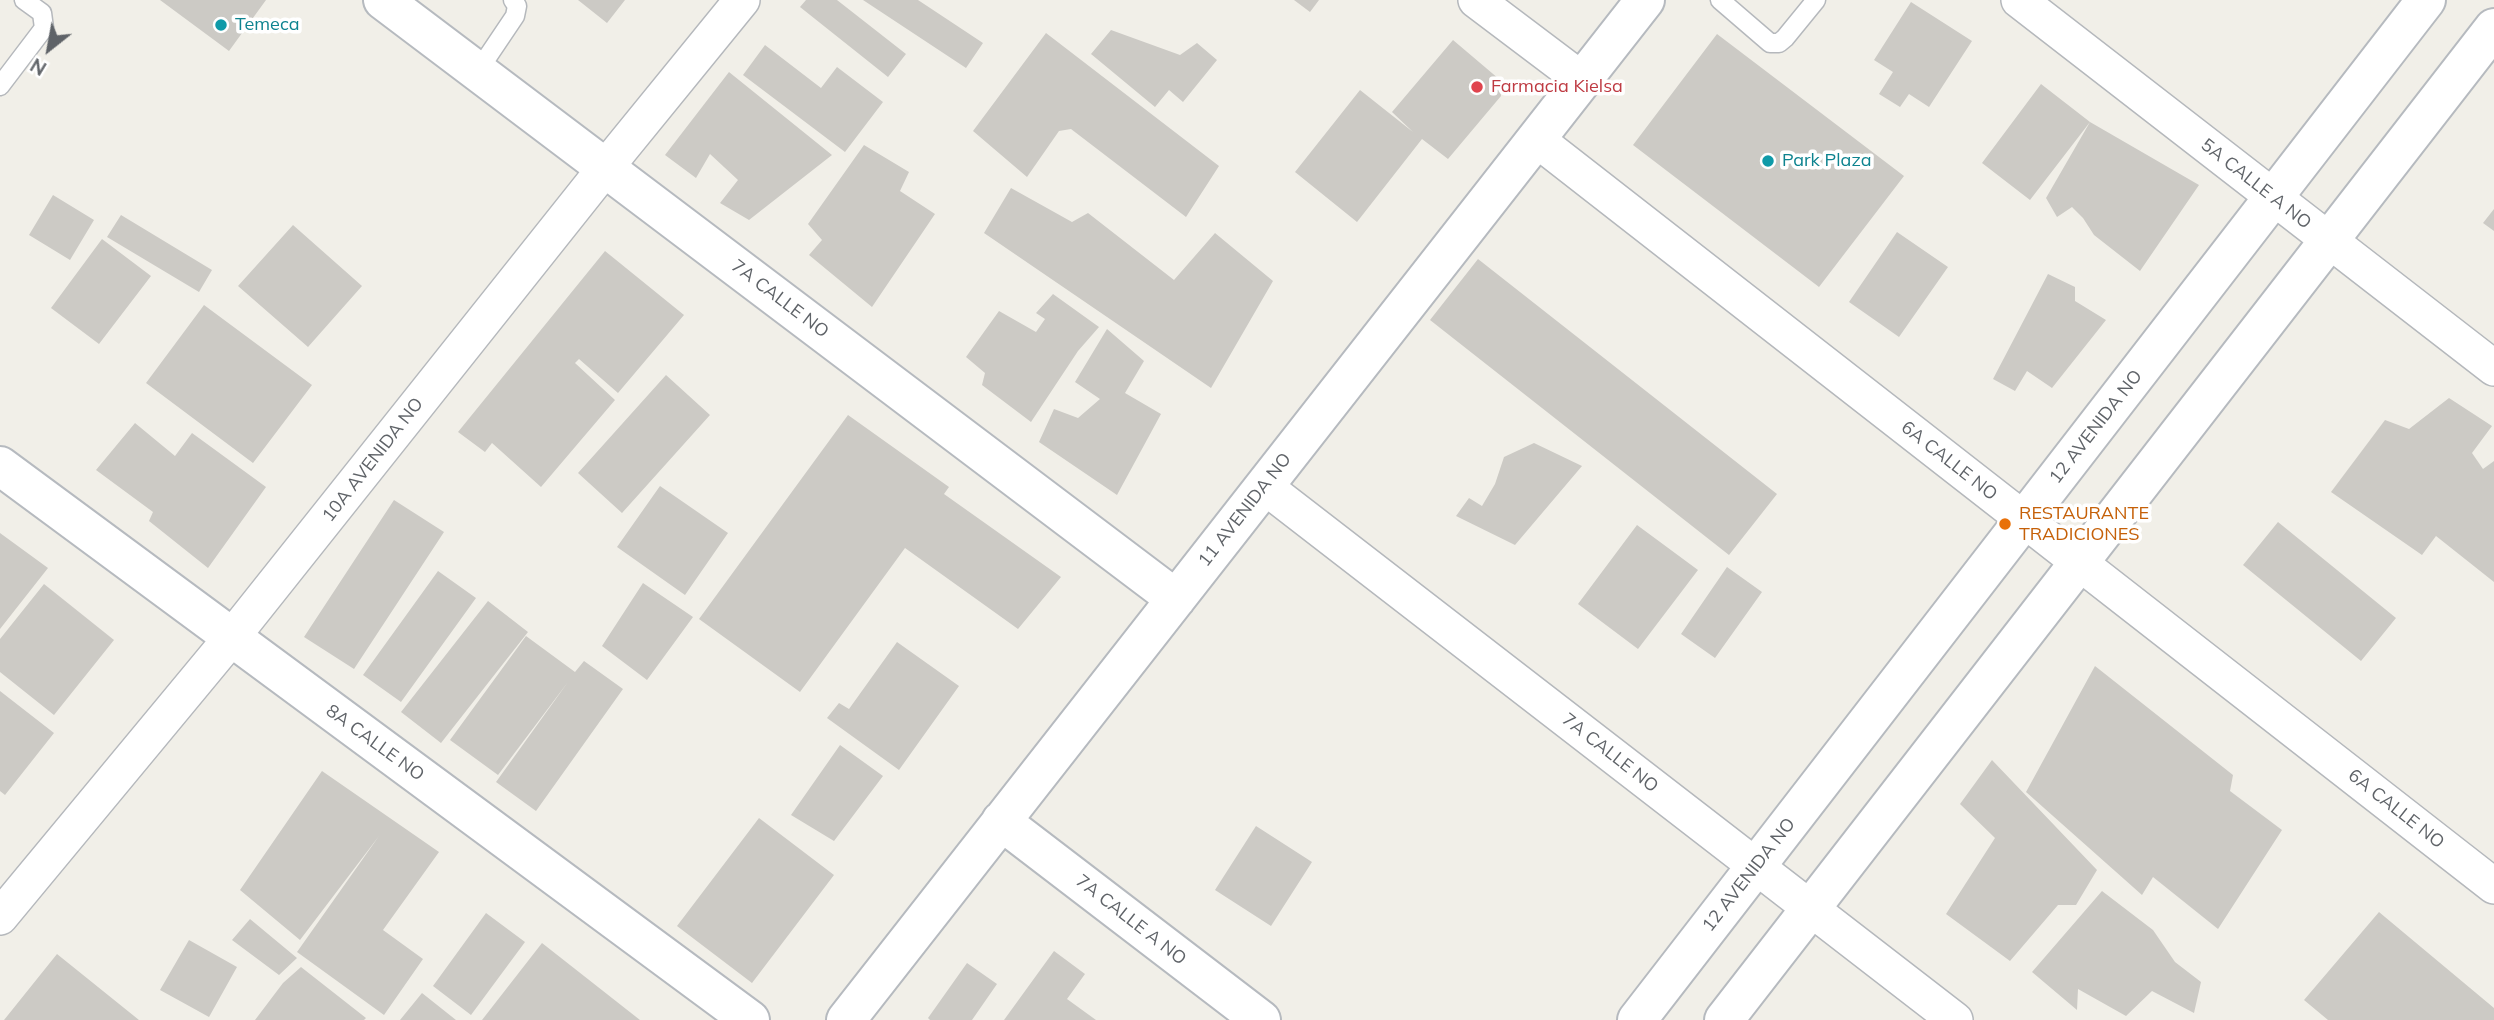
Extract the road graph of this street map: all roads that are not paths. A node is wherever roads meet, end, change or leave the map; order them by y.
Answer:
1 (24, 0) edge
2 (383, 0) edge
3 (513, 0) edge
4 (742, 0) edge
5 (1476, 0) edge
6 (1645, 0) edge
7 (1720, 0) edge
8 (1816, 0) edge
9 (2019, 0) edge
10 (2426, 0) edge
11 (2494, 28) edge
12 (478, 71) junction
13 (1582, 80) junction
14 (0, 86) edge
15 (1536, 139) junction
16 (606, 167) junction
17 (2273, 197) junction
18 (2329, 240) junction
19 (2494, 368) edge
20 (0, 466) edge
21 (1264, 486) junction
22 (2024, 520) junction
23 (2079, 562) junction
24 (1176, 599) junction
25 (232, 637) junction
26 (1002, 821) junction
27 (1756, 866) junction
28 (2494, 886) edge
29 (1811, 908) junction
30 (0, 917) edge
31 (750, 1020) edge
32 (846, 1020) edge
33 (1261, 1020) edge
34 (1637, 1020) edge
35 (1724, 1020) edge
36 (1955, 1020) edge

1 - 14 lane
2 - 12 street, 7A CALLE NO
3 - 12 lane
4 - 16 street, 10A AVENIDA NO
5 - 13 street
6 - 13 street, 11 AVENIDA NO
7 - 8 lane
9 - 17 street, 5A CALLE A NO
10 - 17 street, 12 AVENIDA NO
11 - 18 street
12 - 16 street, 7A CALLE NO
13 - 15 street, 11 AVENIDA NO
15 - 21 street, 11 AVENIDA NO
15 - 22 street, 6A CALLE NO
16 - 24 street, 7A CALLE NO
16 - 25 street, 10A AVENIDA NO
17 - 18 street, 5A CALLE A NO
17 - 22 street, 12 AVENIDA NO
18 - 19 street, 5A CALLE A NO
18 - 23 street
20 - 25 street, 8A CALLE NO
21 - 24 street, 11 AVENIDA NO
21 - 27 street, 7A CALLE NO
22 - 23 street, 6A CALLE NO
22 - 27 street, 12 AVENIDA NO
23 - 28 street, 6A CALLE NO
23 - 29 street
24 - 26 street, 11 AVENIDA NO
25 - 30 street, 10A AVENIDA NO
25 - 31 street, 8A CALLE NO
26 - 32 street, 11 AVENIDA NO
26 - 33 street, 7A CALLE A NO
27 - 29 street, 7A CALLE NO
27 - 34 street, 12 AVENIDA NO
29 - 35 street
29 - 36 street, 7A CALLE NO

